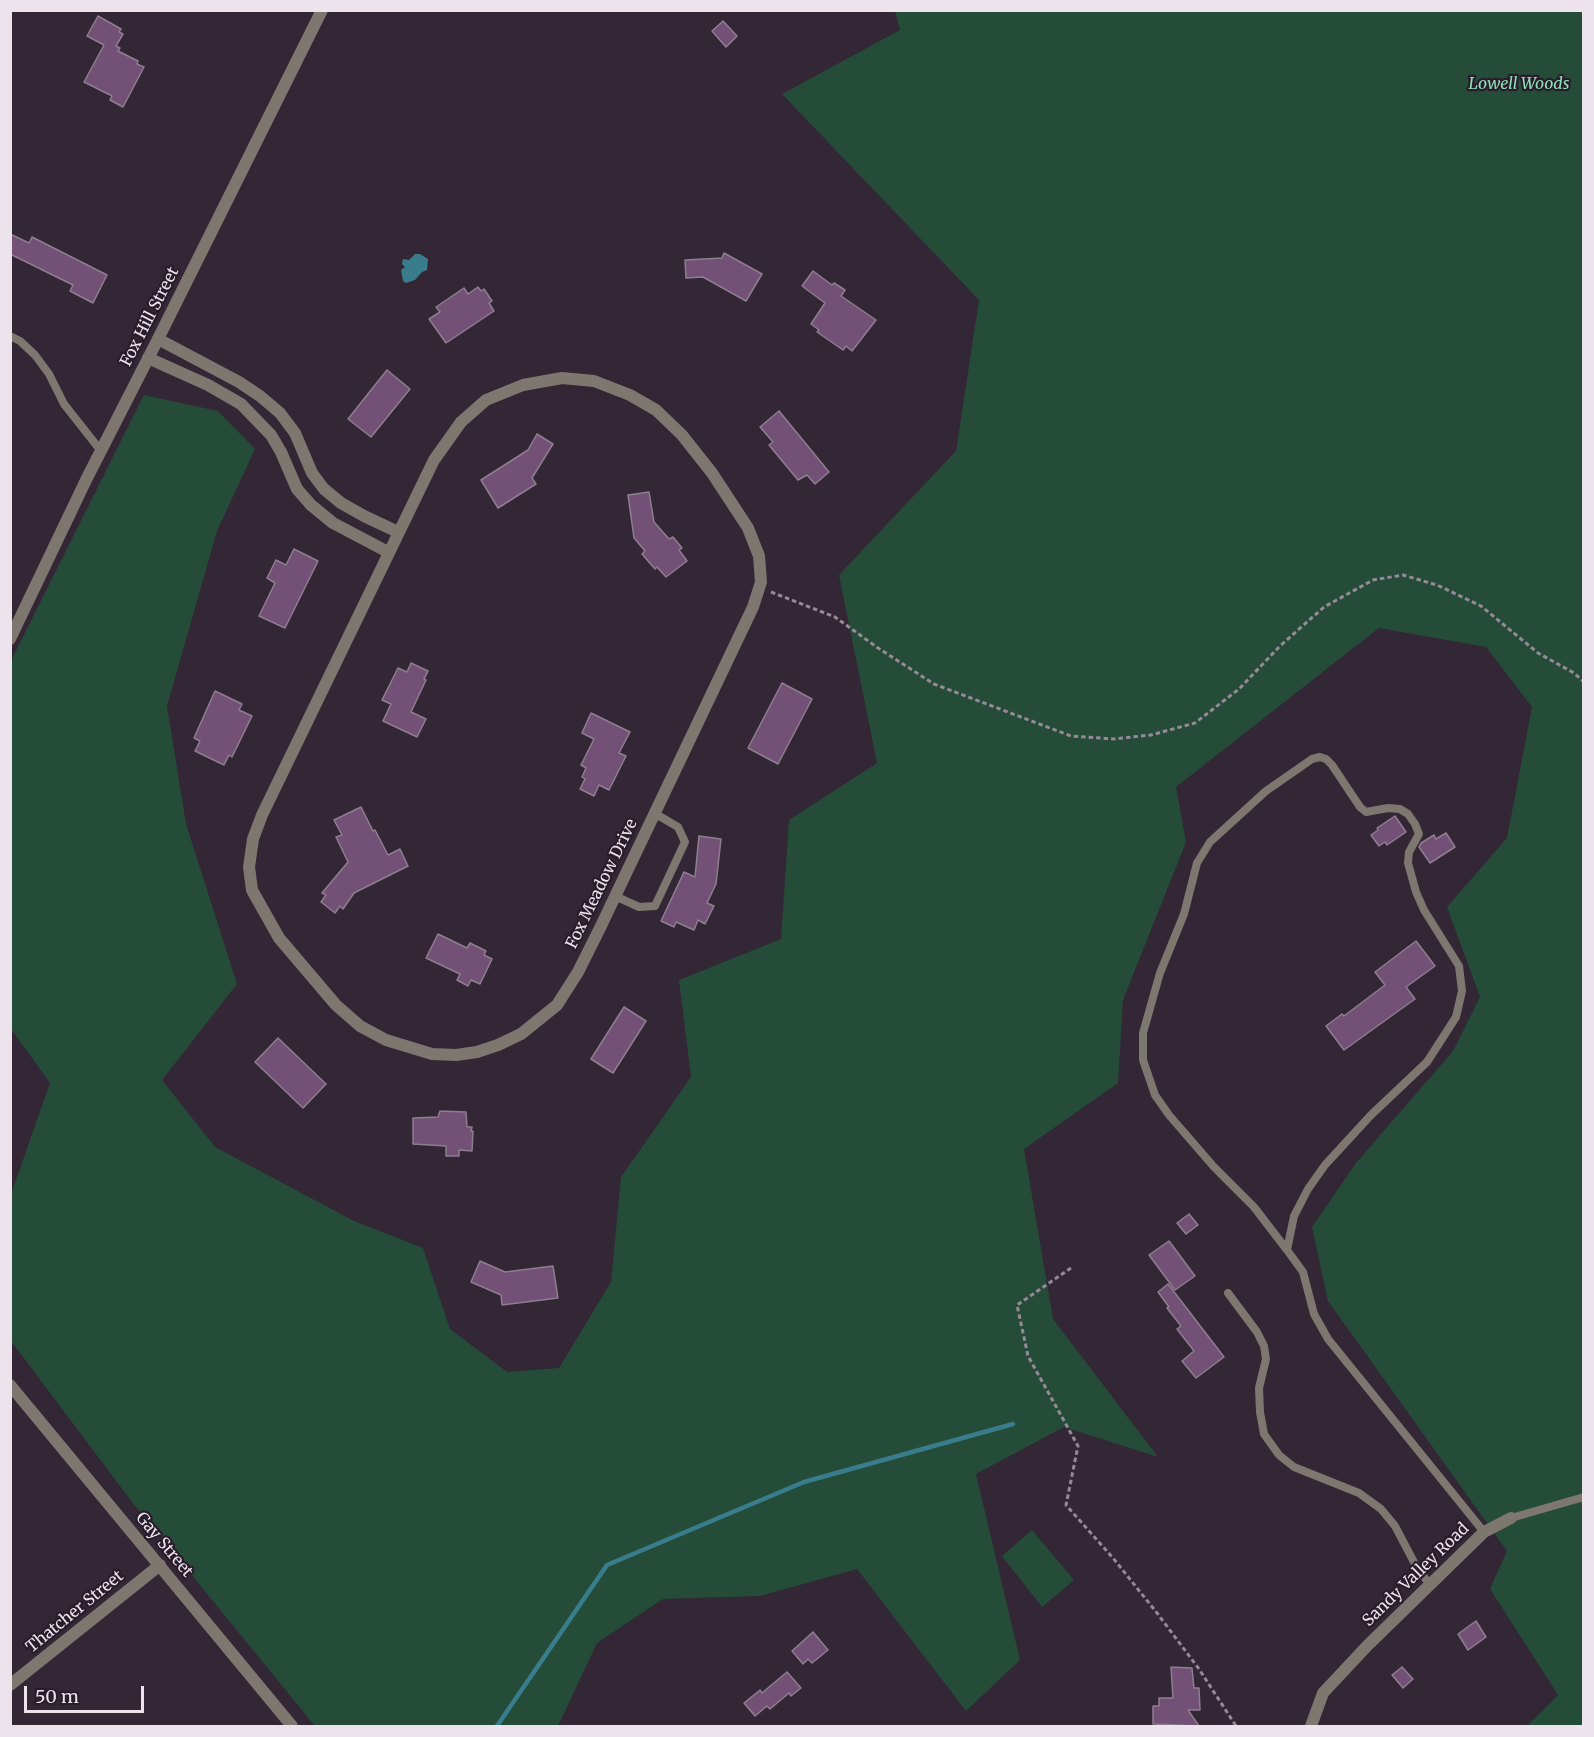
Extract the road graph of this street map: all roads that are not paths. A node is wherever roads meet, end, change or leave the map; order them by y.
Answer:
1 (322, 10) edge
2 (10, 336) edge
3 (158, 339) junction
4 (148, 358) junction
5 (100, 451) junction
6 (398, 532) junction
7 (388, 552) junction
8 (10, 639) edge
9 (654, 813) junction
10 (615, 896) junction
11 (1287, 1250) junction
12 (1228, 1293) dead end
13 (10, 1385) edge
14 (1584, 1497) edge
15 (1511, 1518) joint
16 (1484, 1532) junction
17 (160, 1565) junction
18 (1430, 1585) junction
19 (10, 1685) edge
20 (292, 1726) edge
21 (1311, 1726) edge

1 - 3 street, Fox Hill Street
2 - 5 lane
3 - 4 street, Fox Hill Street
3 - 6 street
4 - 5 street, Fox Hill Street
4 - 7 street
5 - 8 street, Fox Hill Street
6 - 7 street, Fox Meadow Drive
6 - 9 street, Fox Meadow Drive
7 - 10 street, Fox Meadow Drive
9 - 10 street, Fox Meadow Drive
9 - 10 lane
11 - 11 lane
11 - 16 lane
12 - 18 lane
13 - 17 street, Gay Street
14 - 15 lane, Sandy Valley Road
15 - 16 street, Sandy Valley Road
16 - 18 street, Sandy Valley Road
17 - 19 street, Thatcher Street
17 - 20 street, Gay Street
18 - 21 street, Sandy Valley Road

